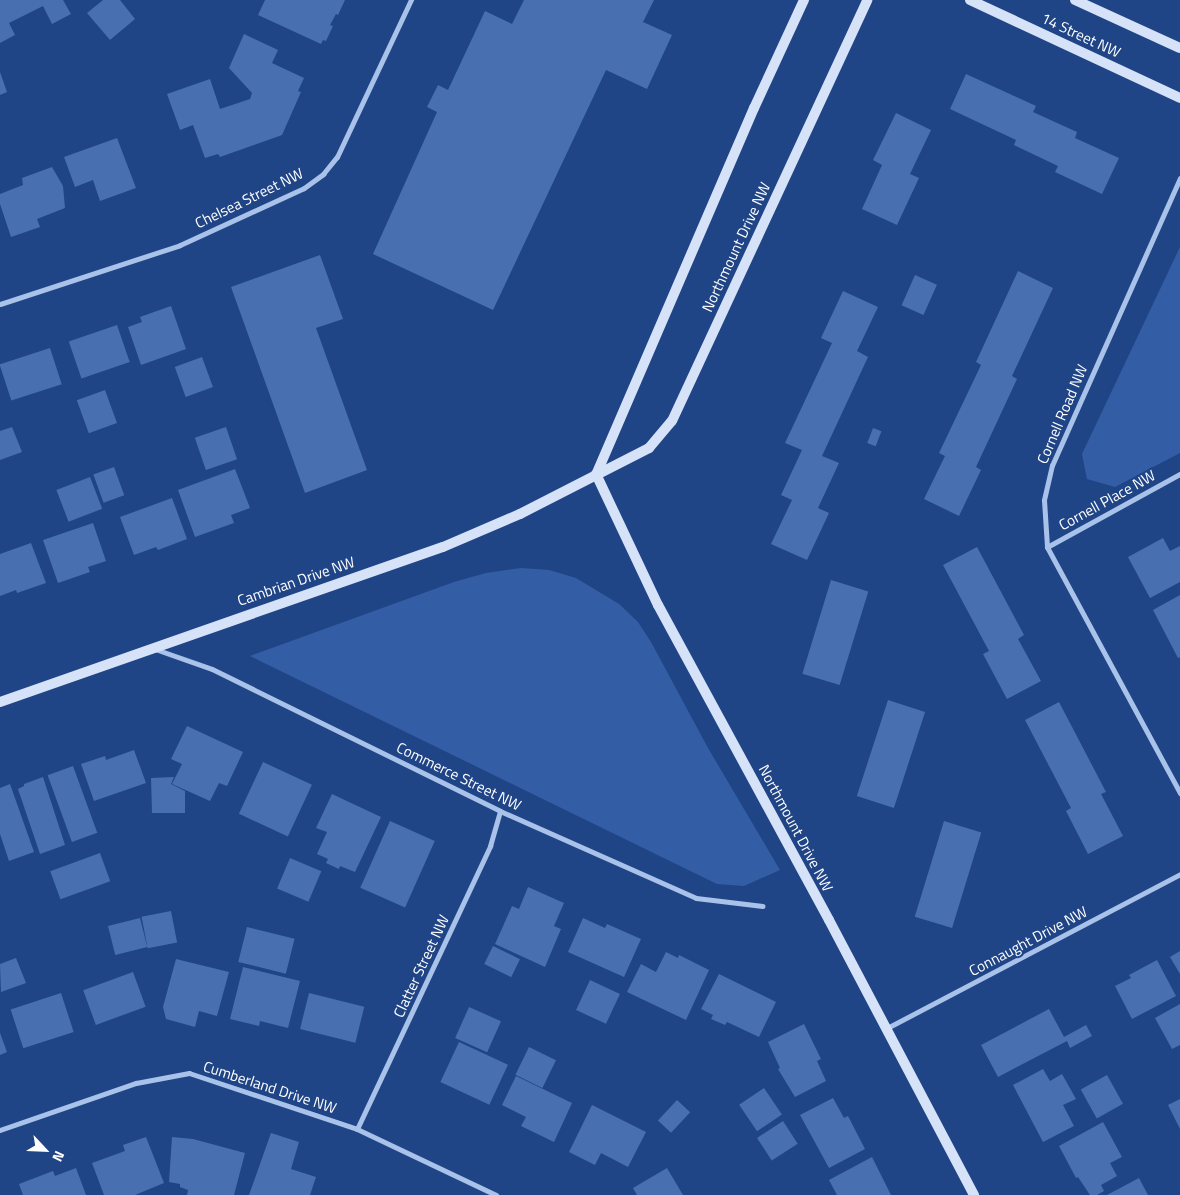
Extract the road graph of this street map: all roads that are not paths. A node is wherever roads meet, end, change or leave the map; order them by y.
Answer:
1 (411, 0) edge
2 (804, 0) edge
3 (867, 0) edge
4 (970, 0) edge
5 (1075, 0) edge
6 (1180, 48) edge
7 (1180, 98) edge
8 (1180, 178) edge
9 (0, 304) edge
10 (596, 474) junction
11 (1180, 474) edge
12 (1046, 547) junction
13 (152, 648) junction
14 (0, 702) edge
15 (1180, 793) edge
16 (500, 811) junction
17 (1180, 874) edge
18 (763, 906) dead end
19 (886, 1028) junction
20 (357, 1129) junction
21 (0, 1130) edge
22 (496, 1195) edge
23 (974, 1195) edge

1 - 9 street, Chelsea Street NW
2 - 10 street
3 - 10 street, Northmount Drive NW
4 - 7 street, 14 Street NW
5 - 6 street, 14 Street NW
8 - 12 street, Cornell Road NW
10 - 13 street, Cambrian Drive NW
10 - 19 street, Northmount Drive NW
11 - 12 street, Cornell Place NW
12 - 15 street, Cornell Road NW
13 - 14 street, Cambrian Drive NW
13 - 16 street, Commerce Street NW
16 - 18 street, Commerce Street NW
16 - 20 street, Clatter Street NW
17 - 19 street, Connaught Drive NW
19 - 23 street, Northmount Drive NW
20 - 21 street, Cumberland Drive NW
20 - 22 street, Cumberland Drive NW

